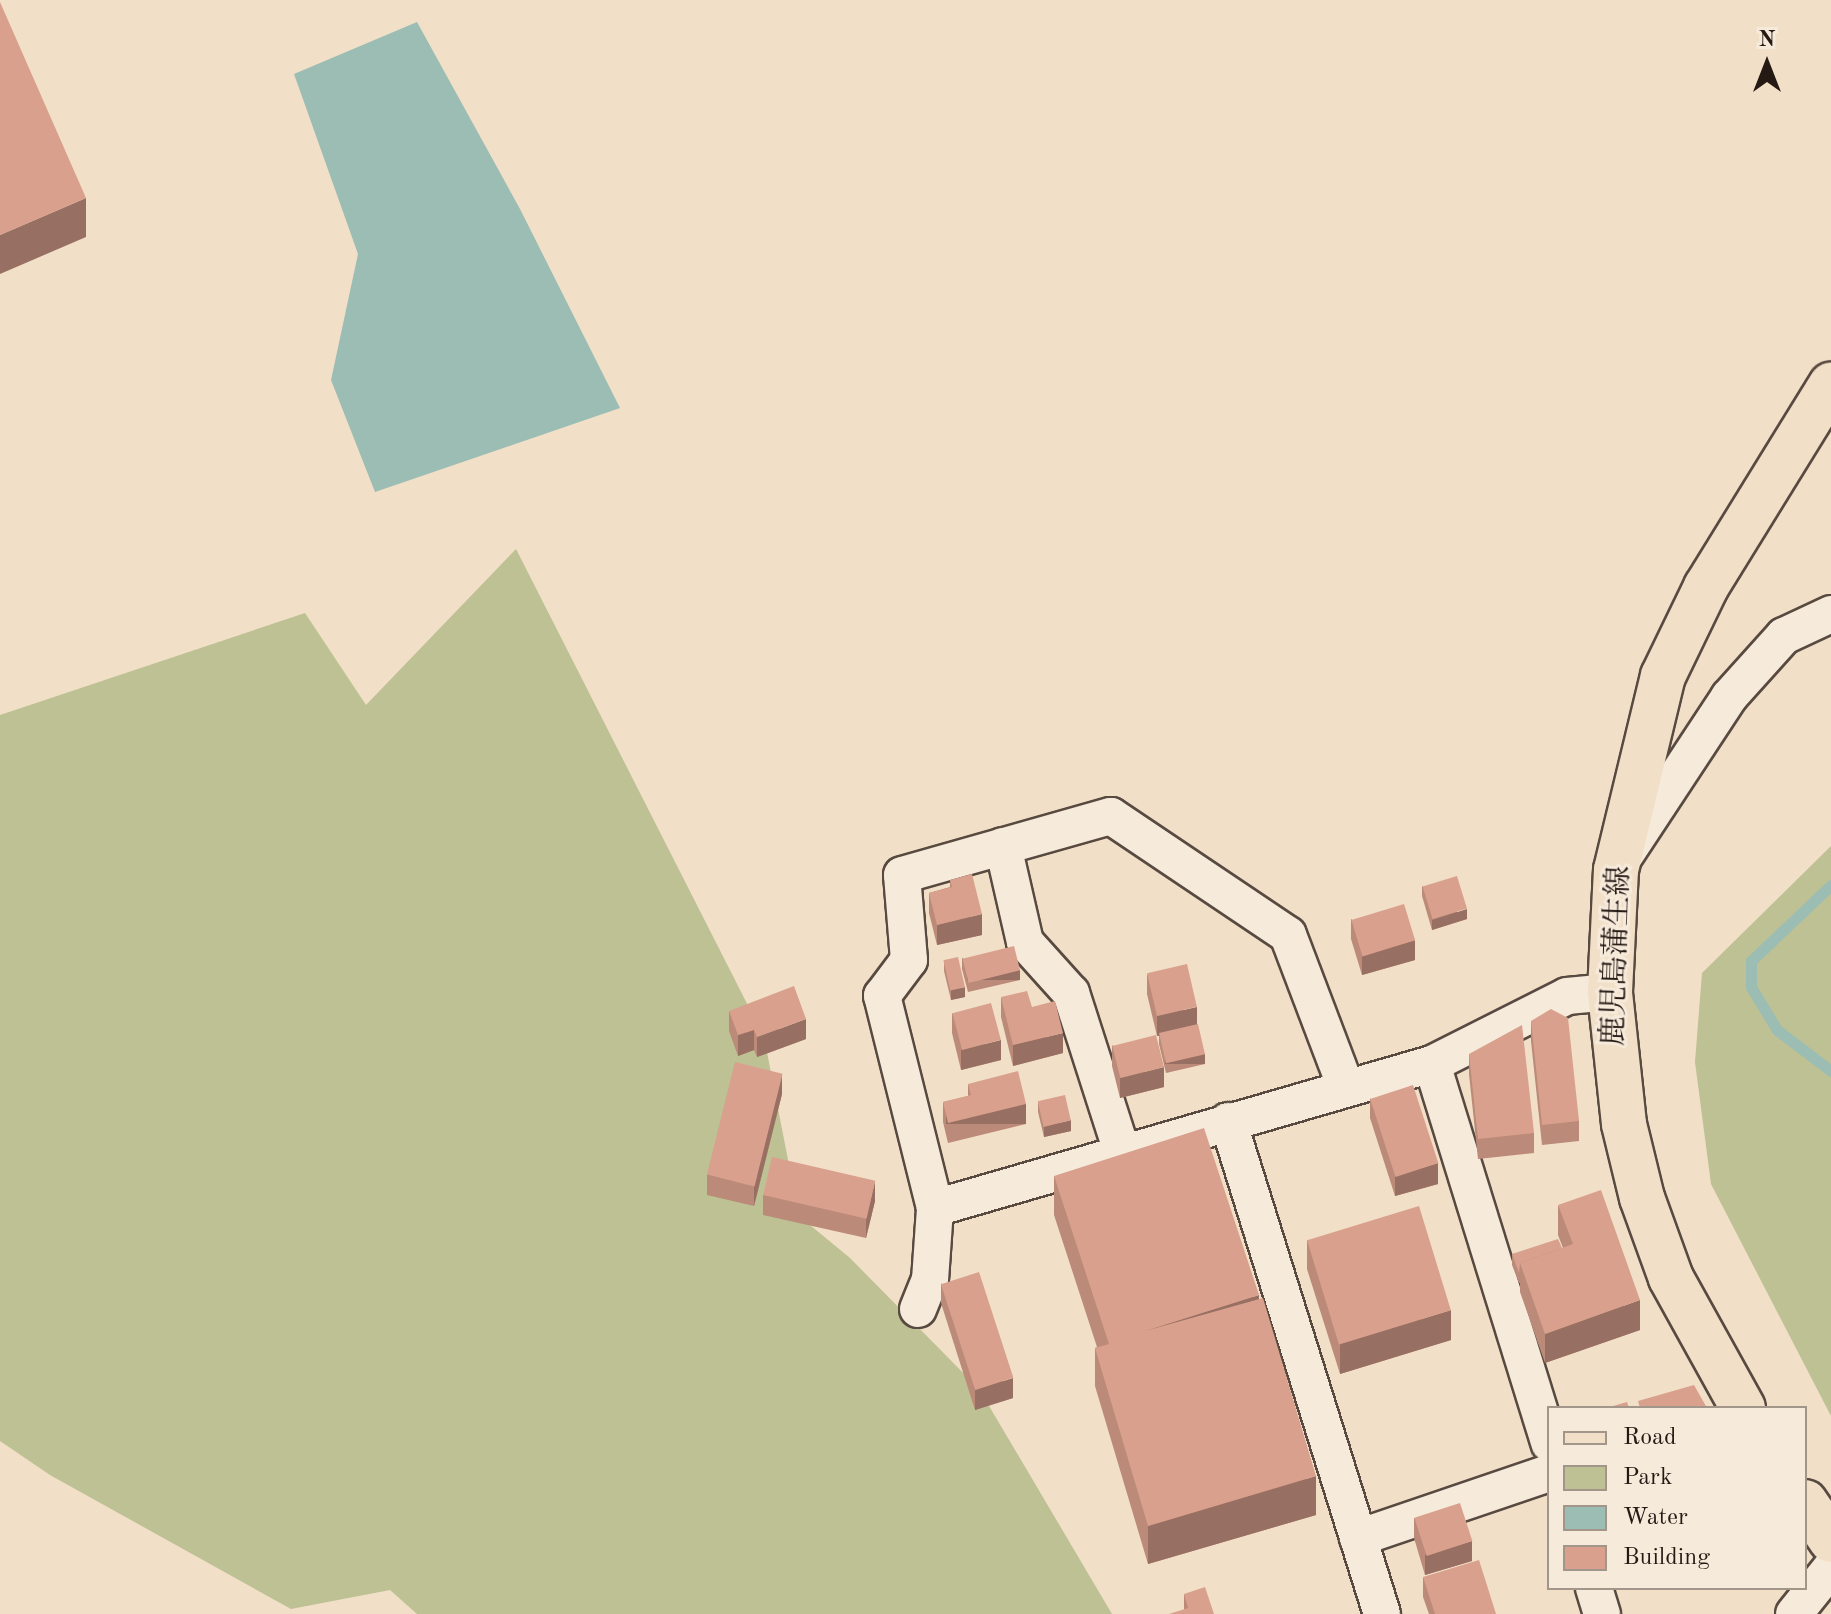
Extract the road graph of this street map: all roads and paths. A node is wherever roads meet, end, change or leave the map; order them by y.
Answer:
1 (1831, 385) edge
2 (1831, 614) edge
3 (1003, 846) junction
4 (1616, 870) junction
5 (1610, 992) junction
6 (1432, 1064) junction
7 (1346, 1088) junction
8 (1228, 1121) junction
9 (1122, 1152) junction
10 (935, 1208) junction
11 (918, 1309) dead end
12 (1742, 1406) edge
13 (1547, 1437) edge
14 (1547, 1474) edge
15 (1807, 1505) edge
16 (1358, 1538) junction
17 (1831, 1540) edge
18 (1831, 1568) edge
19 (1595, 1590) edge
20 (1382, 1614) edge
21 (1602, 1614) edge
22 (1794, 1614) edge

1 - 4 main road, 鹿児島蒲生線
2 - 4 street
3 - 7 street
3 - 9 street
3 - 10 street
4 - 5 main road, 鹿児島蒲生線
5 - 6 street
5 - 12 main road, 鹿児島蒲生線
6 - 7 street
6 - 13 street
7 - 8 street
8 - 9 street
8 - 16 street
9 - 10 street
10 - 11 street
14 - 16 street
15 - 17 main road
16 - 20 street
18 - 22 street
19 - 21 street

